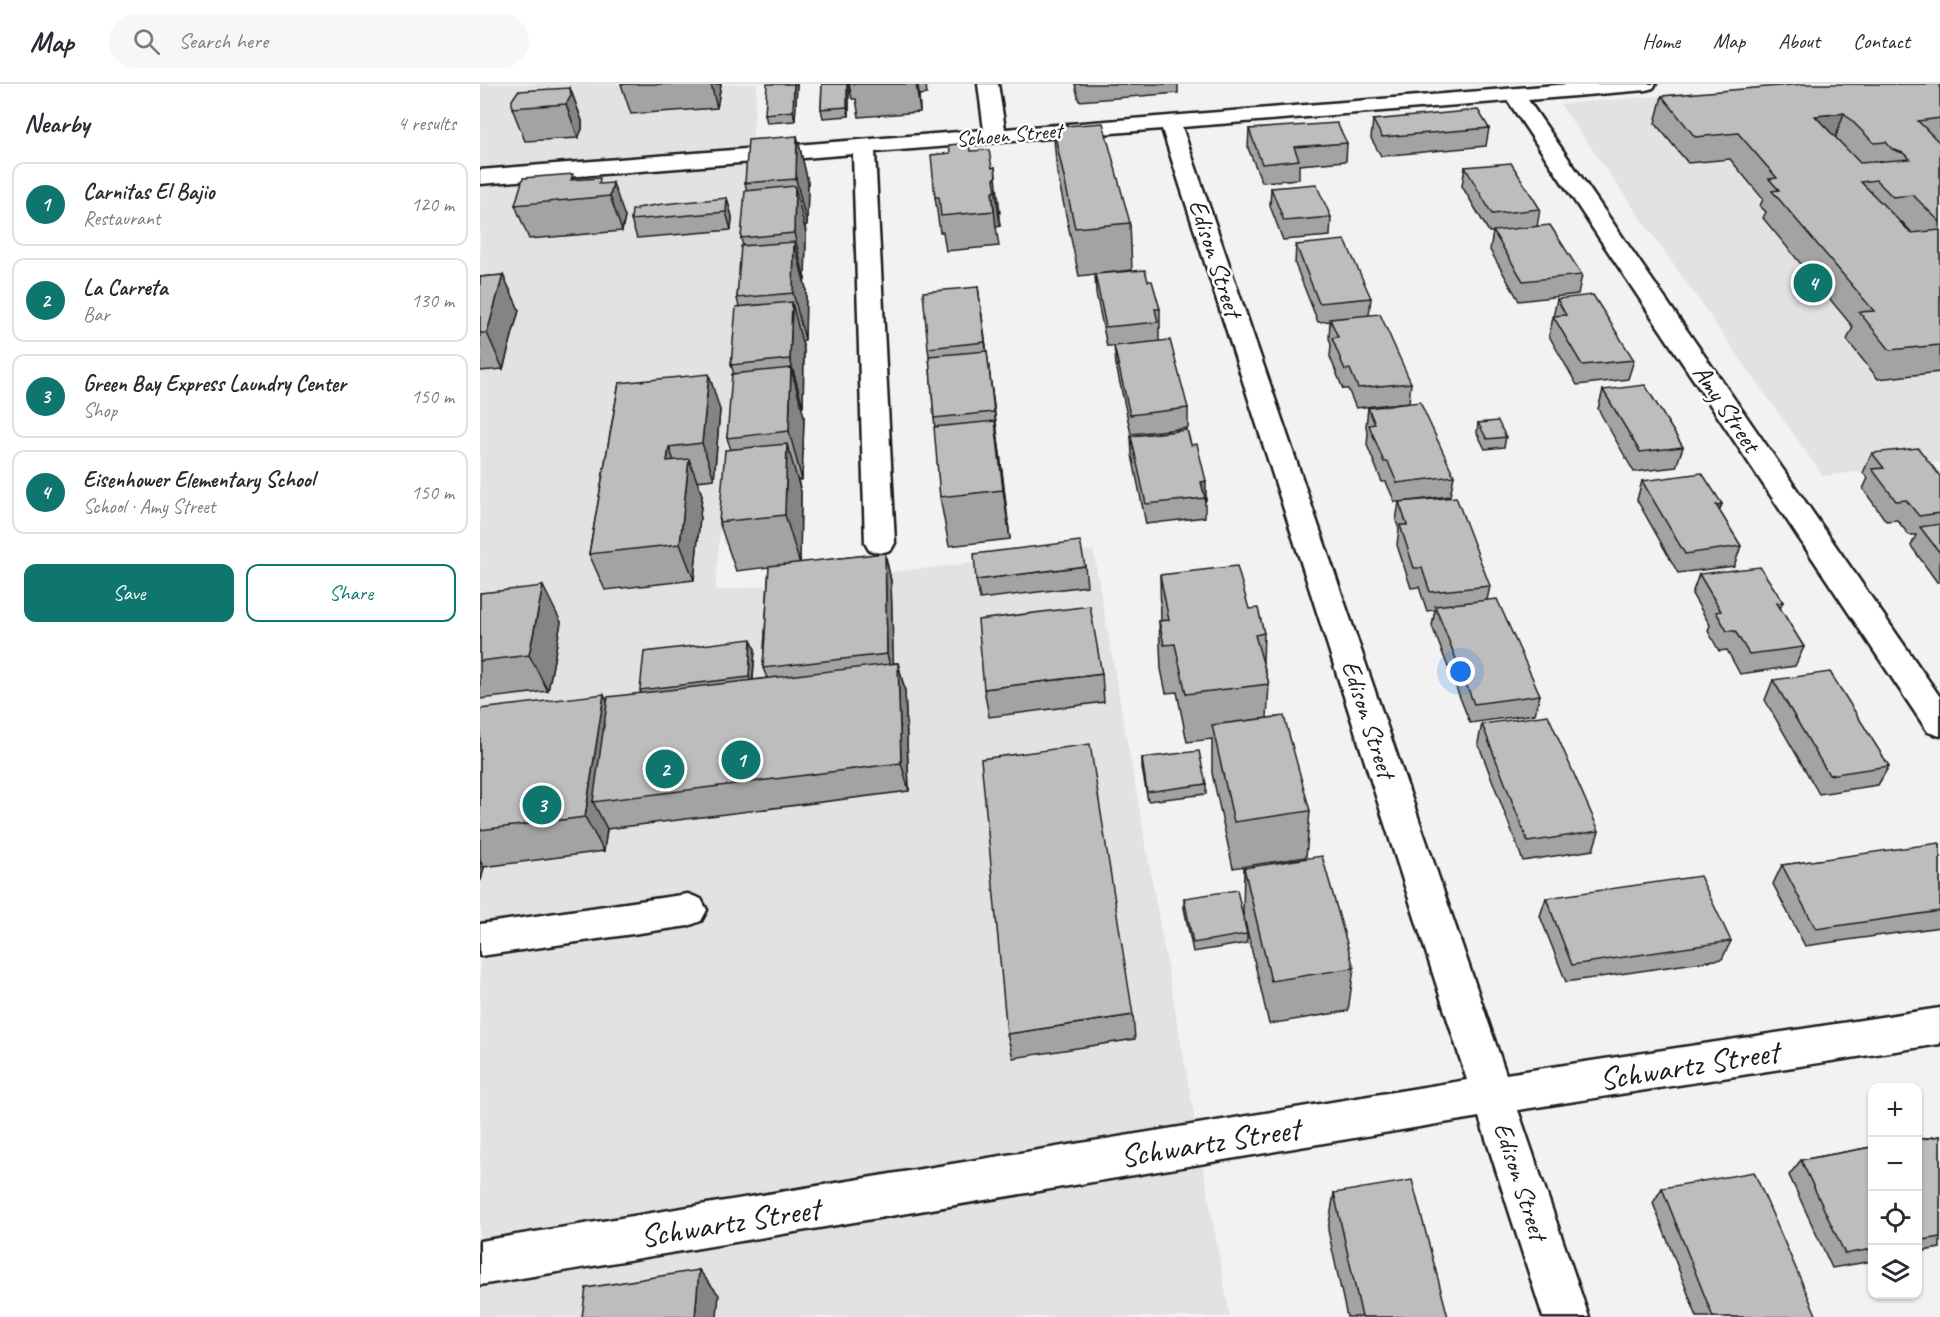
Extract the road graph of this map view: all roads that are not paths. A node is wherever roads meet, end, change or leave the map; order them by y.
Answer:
1 (988, 84) edge
2 (1353, 84) edge
3 (1646, 84) edge
4 (1514, 94) junction
5 (1366, 106) junction
6 (1170, 122) junction
7 (995, 135) junction
8 (864, 146) junction
9 (480, 177) edge
10 (880, 543) dead end
11 (1940, 723) edge
12 (688, 910) dead end
13 (480, 940) edge
14 (1940, 1026) edge
15 (1493, 1095) junction
16 (480, 1263) edge
17 (1566, 1317) edge

1 - 7 street
2 - 5 street
3 - 4 street, Schoen Street
4 - 5 street, Schoen Street
4 - 11 street, Amy Street
5 - 6 street, Schoen Street
6 - 7 street, Schoen Street
6 - 15 street, Edison Street
7 - 8 street, Schoen Street
8 - 9 street, Schoen Street
8 - 10 street
12 - 13 street
14 - 15 street, Schwartz Street
15 - 16 street, Schwartz Street
15 - 17 street, Edison Street

